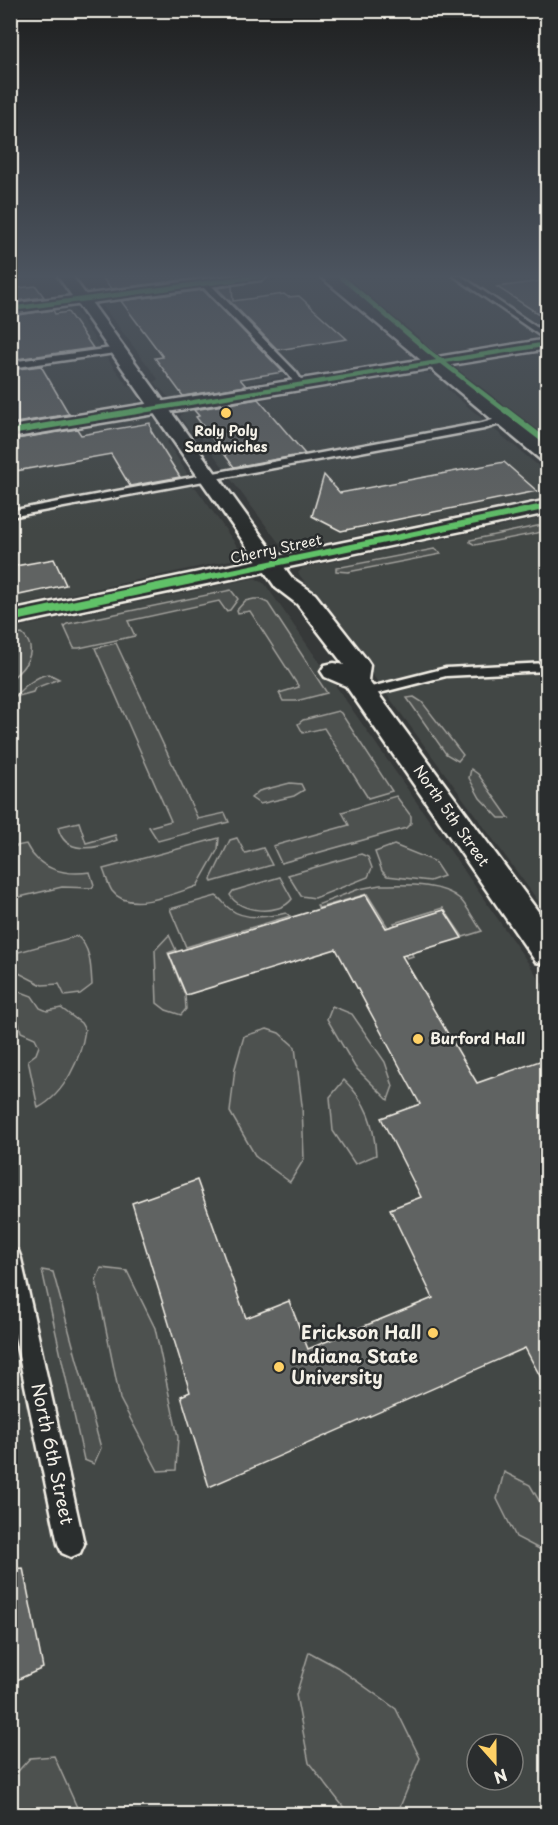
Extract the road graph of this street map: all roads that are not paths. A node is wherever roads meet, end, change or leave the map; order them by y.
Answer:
1 (38, 361) edge
2 (127, 361) edge
3 (280, 361) edge
4 (443, 361) edge
5 (432, 363) junction
6 (10, 365) edge
7 (299, 384) junction
8 (160, 407) junction
9 (503, 420) junction
10 (10, 432) edge
11 (548, 456) edge
12 (210, 477) junction
13 (548, 506) edge
14 (10, 514) edge
15 (278, 573) junction
16 (10, 618) edge
17 (548, 667) edge
18 (359, 687) junction
19 (548, 952) edge
20 (10, 1259) edge
21 (70, 1544) dead end

1 - 6 lane
2 - 8 street, North 5th Street
3 - 7 lane
4 - 5 street
5 - 7 street
5 - 9 street
7 - 8 street
8 - 10 street
8 - 12 street, North 5th Street
9 - 11 street
9 - 12 lane
12 - 14 lane
12 - 15 street, North 5th Street
13 - 15 street, Cherry Street
15 - 16 street, Cherry Street
15 - 18 street, North 5th Street
17 - 18 lane
18 - 19 street, North 5th Street
20 - 21 lane, North 6th Street

